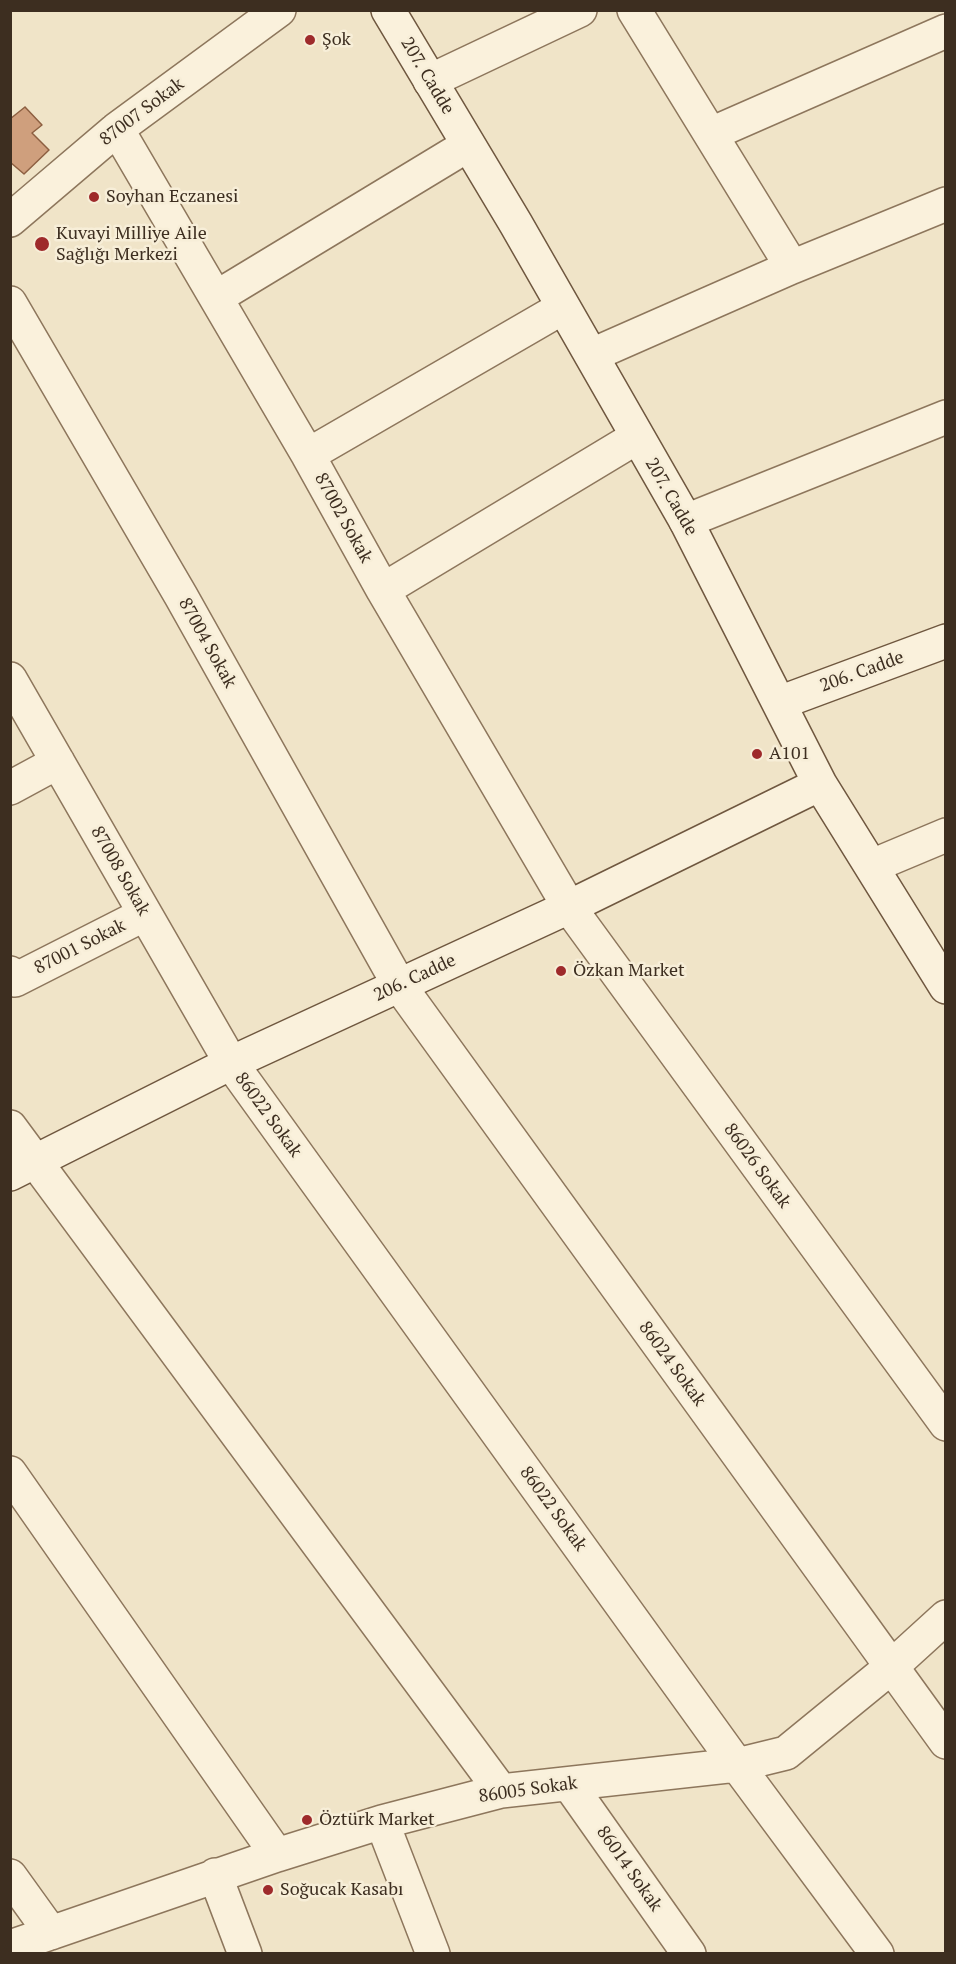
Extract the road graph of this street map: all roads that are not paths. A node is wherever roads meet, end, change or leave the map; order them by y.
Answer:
1 (279, 10) edge
2 (388, 10) edge
3 (580, 10) edge
4 (634, 10) edge
5 (945, 31) edge
6 (430, 81) junction
7 (117, 129) junction
8 (711, 134) junction
9 (468, 145) junction
10 (945, 204) edge
11 (10, 220) edge
12 (792, 267) junction
13 (217, 297) junction
14 (10, 303) edge
15 (562, 308) junction
16 (592, 355) junction
17 (945, 417) edge
18 (637, 437) junction
19 (308, 454) junction
20 (686, 521) junction
21 (383, 590) junction
22 (945, 641) edge
23 (10, 679) edge
24 (779, 703) junction
25 (58, 762) junction
26 (820, 784) junction
27 (10, 789) edge
28 (945, 835) edge
29 (872, 866) junction
30 (569, 907) junction
31 (145, 914) junction
32 (13, 977) edge
33 (399, 985) junction
34 (945, 987) edge
35 (231, 1063) junction
36 (10, 1127) edge
37 (24, 1168) edge
38 (945, 1424) edge
39 (10, 1473) edge
40 (945, 1617) edge
41 (890, 1668) junction
42 (945, 1742) edge
43 (737, 1765) junction
44 (569, 1784) junction
45 (501, 1791) junction
46 (382, 1822) junction
47 (277, 1854) junction
48 (215, 1875) junction
49 (10, 1876) edge
50 (51, 1933) junction
51 (10, 1947) edge
52 (245, 1953) edge
53 (433, 1953) edge
54 (689, 1953) edge
55 (877, 1953) edge

1 - 7 street, 87007 Sokak
2 - 6 street, 207. Cadde
3 - 6 street
4 - 8 street
5 - 8 street
6 - 9 street, 207. Cadde
7 - 11 street, 87007 Sokak
7 - 13 street, 87002 Sokak
8 - 12 street
9 - 13 street
9 - 15 street, 207. Cadde
10 - 12 street
12 - 16 street
13 - 19 street, 87002 Sokak
14 - 33 street, 87004 Sokak
15 - 16 street, 207. Cadde
15 - 19 street
16 - 18 street, 207. Cadde
17 - 20 street
18 - 20 street, 207. Cadde
18 - 21 street
19 - 21 street, 87002 Sokak
20 - 24 street, 207. Cadde
21 - 30 street, 87002 Sokak
22 - 24 street, 206. Cadde
23 - 25 street, 87008 Sokak
24 - 26 street, 207. Cadde
25 - 27 street
25 - 31 street, 87008 Sokak
26 - 29 street, 207. Cadde
26 - 30 street, 206. Cadde
28 - 29 street
29 - 34 street, 207. Cadde
30 - 33 street, 206. Cadde
30 - 38 street, 86026 Sokak
31 - 32 street, 87001 Sokak
31 - 35 street, 87008 Sokak
33 - 35 street, 206. Cadde
33 - 41 street, 86024 Sokak
35 - 37 street, 206. Cadde
35 - 43 street, 86022 Sokak
36 - 37 street
37 - 45 street
39 - 47 street
40 - 41 street, 86005 Sokak
41 - 42 street, 86024 Sokak
41 - 43 street, 86005 Sokak
43 - 44 street, 86005 Sokak
43 - 55 street, 86022 Sokak
44 - 45 street, 86005 Sokak
44 - 54 street, 86014 Sokak
45 - 46 street, 86005 Sokak
46 - 47 street, 86005 Sokak
46 - 53 street
47 - 48 street, 86005 Sokak
48 - 50 street, 86005 Sokak
48 - 52 street
49 - 50 street
50 - 51 street, 86005 Sokak

